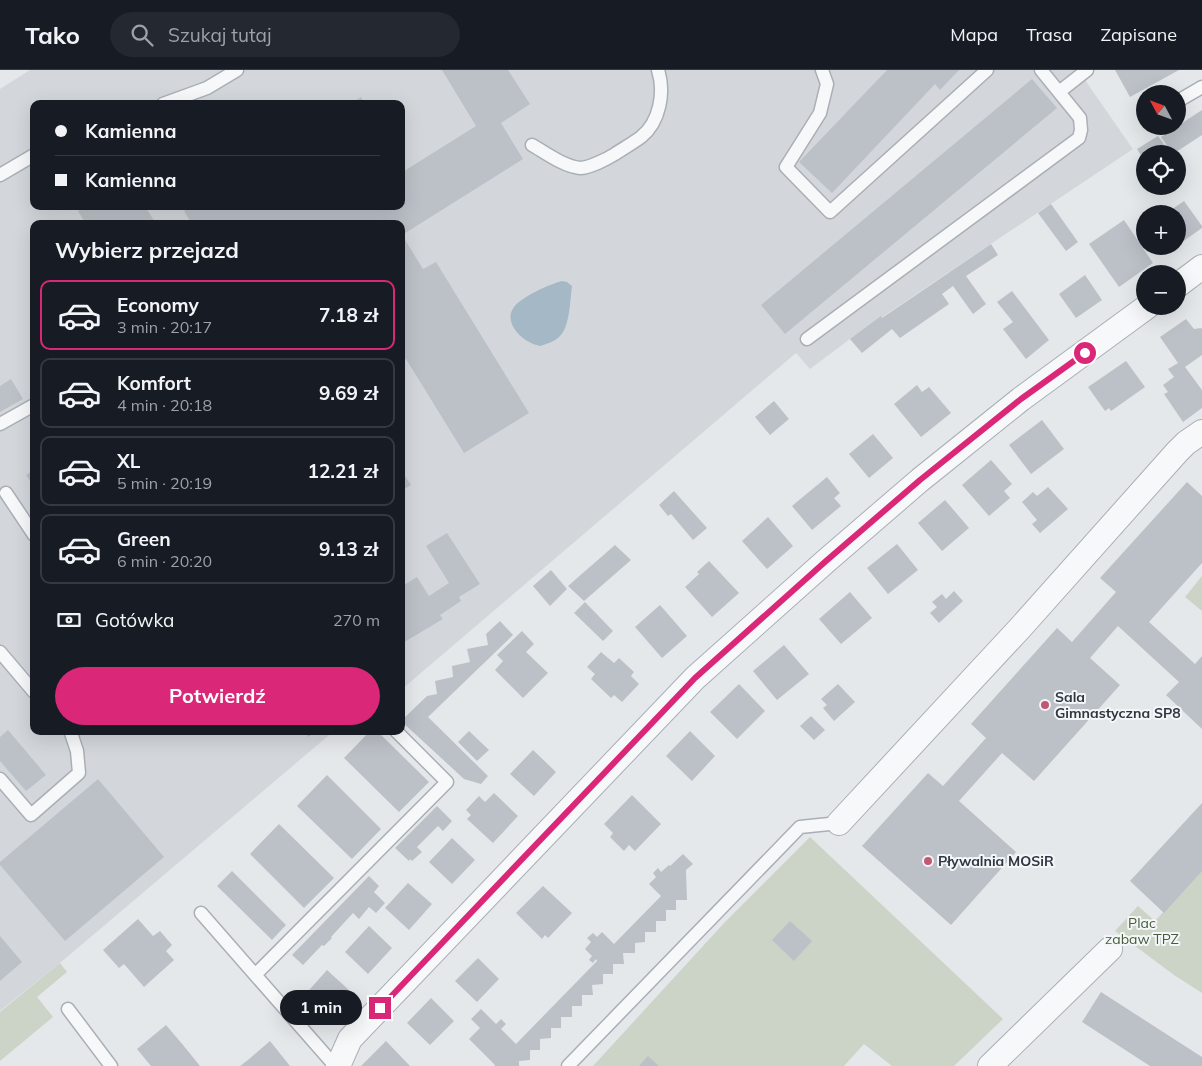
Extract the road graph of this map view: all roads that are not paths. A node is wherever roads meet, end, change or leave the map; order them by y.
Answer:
1 (237, 70) edge
2 (658, 70) edge
3 (822, 70) edge
4 (987, 70) edge
5 (1041, 70) edge
6 (1087, 70) edge
7 (1202, 87) edge
8 (1059, 92) junction
9 (1186, 96) edge
10 (174, 100) edge
11 (532, 145) dead end
12 (30, 157) edge
13 (0, 175) edge
14 (1202, 267) edge
15 (1186, 279) edge
16 (1136, 315) edge
17 (807, 339) dead end
18 (30, 407) edge
19 (0, 424) edge
20 (1202, 432) edge
21 (6, 493) dead end
22 (30, 529) edge
23 (0, 652) edge
24 (30, 687) edge
25 (72, 735) edge
26 (400, 735) edge
27 (0, 779) edge
28 (839, 823) joint
29 (201, 913) dead end
30 (1110, 949) dead end
31 (255, 975) junction
32 (68, 1009) dead end
33 (111, 1066) edge
34 (337, 1066) edge
35 (568, 1066) edge
36 (990, 1066) edge

1 - 10 lane
2 - 11 lane
3 - 4 lane
5 - 8 lane
6 - 8 lane
7 - 9 lane
8 - 17 lane
12 - 13 lane
14 - 15 street
16 - 34 street
18 - 19 lane
20 - 28 street
21 - 22 lane
23 - 24 lane
25 - 27 lane
26 - 31 lane
28 - 35 lane
29 - 31 lane
30 - 36 street
31 - 34 lane
32 - 33 lane

